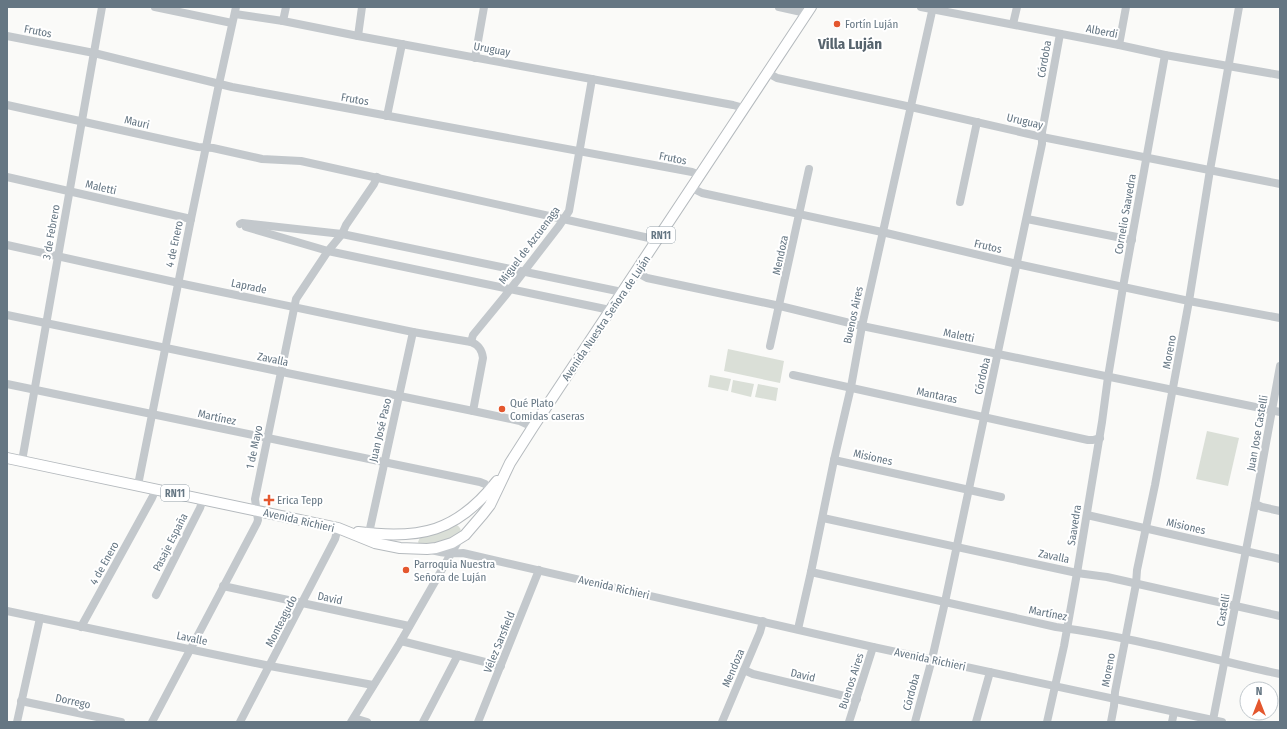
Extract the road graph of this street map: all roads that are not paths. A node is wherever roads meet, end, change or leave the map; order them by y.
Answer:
1 (102, 7) edge
2 (155, 7) edge
3 (286, 7) edge
4 (362, 7) edge
5 (484, 7) edge
6 (779, 7) edge
7 (921, 7) edge
8 (1017, 7) edge
9 (1126, 7) edge
10 (1239, 7) edge
11 (932, 8) edge
12 (236, 10) edge
13 (808, 10) edge
14 (283, 21) junction
15 (232, 23) junction
16 (1013, 24) junction
17 (1060, 34) junction
18 (7, 36) edge
19 (358, 36) junction
20 (402, 44) junction
21 (1119, 45) junction
22 (94, 53) junction
23 (1165, 55) junction
24 (475, 58) junction
25 (1229, 66) junction
26 (768, 73) junction
27 (1280, 76) edge
28 (592, 79) junction
29 (218, 84) junction
30 (7, 105) edge
31 (911, 107) junction
32 (744, 108) junction
33 (387, 116) junction
34 (82, 121) junction
35 (978, 122) junction
36 (1042, 137) junction
37 (206, 147) junction
38 (580, 152) junction
39 (1146, 158) junction
40 (809, 169) dead end
41 (1210, 170) junction
42 (700, 175) junction
43 (7, 177) edge
44 (377, 177) junction
45 (1280, 184) edge
46 (692, 188) junction
47 (69, 191) junction
48 (960, 202) dead end
49 (800, 215) junction
50 (191, 218) junction
51 (564, 218) junction
52 (1027, 220) junction
53 (882, 232) junction
54 (342, 234) junction
55 (1132, 240) junction
56 (657, 241) junction
57 (7, 245) edge
58 (328, 251) junction
59 (58, 256) junction
60 (1017, 264) junction
61 (524, 272) junction
62 (636, 272) junction
63 (178, 282) junction
64 (1123, 287) junction
65 (510, 289) junction
66 (622, 292) junction
67 (1189, 301) junction
68 (780, 306) junction
69 (295, 307) junction
70 (610, 310) junction
71 (7, 315) edge
72 (1280, 318) edge
73 (46, 323) junction
74 (862, 326) junction
75 (412, 332) junction
76 (471, 342) junction
77 (770, 346) dead end
78 (165, 348) junction
79 (998, 354) junction
80 (1280, 366) edge
81 (282, 372) junction
82 (793, 375) dead end
83 (1108, 377) junction
84 (7, 384) edge
85 (851, 387) junction
86 (35, 390) junction
87 (1173, 390) junction
88 (399, 396) junction
89 (473, 411) junction
90 (1276, 412) edge
91 (151, 414) junction
92 (984, 416) junction
93 (533, 427) junction
94 (1100, 438) junction
95 (267, 439) junction
96 (7, 458) edge
97 (834, 460) junction
98 (22, 461) junction
99 (384, 462) junction
100 (510, 463) junction
101 (138, 485) junction
102 (156, 489) junction
103 (490, 489) junction
104 (968, 490) junction
105 (1000, 497) dead end
106 (203, 499) junction
107 (1255, 504) junction
108 (256, 510) junction
109 (1280, 511) edge
110 (1087, 515) junction
111 (823, 518) junction
112 (456, 521) junction
113 (1146, 528) junction
114 (340, 529) junction
115 (369, 533) junction
116 (415, 534) junction
117 (463, 536) junction
118 (956, 547) junction
119 (415, 549) junction
120 (427, 549) junction
121 (1246, 552) junction
122 (451, 554) junction
123 (1280, 559) edge
124 (539, 570) junction
125 (811, 572) junction
126 (1077, 573) junction
127 (1136, 584) junction
128 (223, 586) junction
129 (156, 595) dead end
130 (945, 602) junction
131 (303, 604) junction
132 (1235, 606) junction
133 (7, 611) edge
134 (1280, 616) edge
135 (40, 618) junction
136 (763, 621) junction
137 (409, 626) junction
138 (81, 627) junction
139 (1066, 628) junction
140 (798, 629) junction
141 (1125, 639) junction
142 (401, 640) junction
143 (873, 647) junction
144 (191, 649) junction
145 (458, 655) junction
146 (932, 659) junction
147 (1225, 662) junction
148 (270, 666) junction
149 (501, 666) junction
150 (744, 670) junction
151 (990, 672) junction
152 (1280, 674) edge
153 (373, 686) junction
154 (1056, 686) junction
155 (857, 699) junction
156 (1115, 700) junction
157 (21, 701) junction
158 (1174, 712) junction
159 (352, 720) edge
160 (1213, 720) junction
161 (17, 722) edge
162 (121, 722) edge
163 (152, 722) edge
164 (240, 722) edge
165 (367, 722) edge
166 (423, 722) edge
167 (478, 722) edge
168 (722, 722) edge
169 (849, 722) edge
170 (915, 722) edge
171 (976, 722) edge
172 (1047, 722) edge
173 (1111, 722) edge
174 (1172, 722) edge
175 (1222, 722) edge

1 - 22 street, 3 de Febrero
2 - 15 street
3 - 14 street
4 - 19 street
5 - 24 street
6 - 13 street
7 - 11 street, Alberdi
8 - 16 street
9 - 21 street
10 - 25 street, Moreno
11 - 16 street, Alberdi
11 - 31 street, Buenos Aires
12 - 14 street, Uruguay
12 - 15 street, 4 de Enero
13 - 26 main road, Avenida Nuestra Señora de Luján / RN11
14 - 19 street, Uruguay
15 - 29 street, 4 de Enero
16 - 17 street, Alberdi
17 - 21 street, Alberdi
17 - 36 street, Córdoba
18 - 22 street, Frutos
19 - 20 street, Uruguay
20 - 24 street, Uruguay
20 - 33 street
21 - 23 street, Alberdi
22 - 29 street, Frutos
22 - 34 street, 3 de Febrero
23 - 25 street, Alberdi
23 - 39 street, Cornelio Saavedra
24 - 28 street, Uruguay
25 - 27 street, Alberdi
25 - 41 street, Moreno
26 - 31 street, Uruguay
26 - 32 main road, Avenida Nuestra Señora de Luján / RN11
28 - 32 street, Uruguay
28 - 38 street, Miguel de Azcuenaga
29 - 33 street, Frutos
29 - 37 street, 4 de Enero
30 - 34 street, Mauri
31 - 35 street, Uruguay
31 - 53 street, Buenos Aires
32 - 42 main road, Avenida Nuestra Señora de Luján / RN11
33 - 38 street, Frutos
34 - 37 street, Mauri
34 - 47 street, 3 de Febrero
35 - 36 street, Uruguay
35 - 48 street
36 - 39 street, Uruguay
36 - 52 street, Córdoba
37 - 44 street, Mauri
37 - 50 street, 4 de Enero
38 - 42 street, Frutos
38 - 51 street, Miguel de Azcuenaga
39 - 41 street, Uruguay
39 - 55 street, Cornelio Saavedra
40 - 49 street, Mendoza
41 - 45 street, Uruguay
41 - 67 street, Moreno
42 - 46 main road, Avenida Nuestra Señora de Luján / RN11
43 - 47 street, Maletti
44 - 51 street, Mauri
44 - 54 street, 1 de Mayo
46 - 49 street, Frutos
46 - 56 main road, Avenida Nuestra Señora de Luján / RN11
47 - 50 street, Maletti
47 - 59 street, 3 de Febrero
49 - 53 street, Frutos
49 - 68 street, Mendoza
50 - 63 street, 4 de Enero
51 - 56 street, Mauri
51 - 61 street, Miguel de Azcuenaga
52 - 55 street
52 - 60 street, Córdoba
53 - 60 street, Frutos
53 - 74 street, Buenos Aires
54 - 58 street, 1 de Mayo
54 - 58 street
54 - 61 street
55 - 64 street, Cornelio Saavedra
56 - 62 main road, Avenida Nuestra Señora de Luján / RN11
57 - 59 street, Laprade
58 - 65 street
58 - 69 street, 1 de Mayo
59 - 63 street, Laprade
59 - 73 street, 3 de Febrero
60 - 64 street, Frutos
60 - 79 street, Córdoba
61 - 65 street, Miguel de Azcuenaga
61 - 66 street
62 - 66 main road, Avenida Nuestra Señora de Luján / RN11
62 - 68 street, Maletti
63 - 69 street, Laprade
63 - 78 street, 4 de Enero
64 - 67 street, Frutos
64 - 83 street, Cornelio Saavedra
65 - 70 street
65 - 76 street, Miguel de Azcuenaga
66 - 70 main road, Avenida Nuestra Señora de Luján / RN11
67 - 72 street, Frutos
67 - 87 street, Moreno
68 - 74 street, Maletti
68 - 77 street, Mendoza
69 - 75 street, Laprade
69 - 81 street, 1 de Mayo
70 - 93 main road, Avenida Nuestra Señora de Luján / RN11
71 - 73 street, Zavalla
73 - 78 street, Zavalla
73 - 86 street, 3 de Febrero
74 - 79 street, Maletti
74 - 85 street, Buenos Aires
75 - 76 street, Laprade
75 - 88 street, Juan José Paso
76 - 89 street
78 - 81 street, Zavalla
78 - 91 street, 4 de Enero
79 - 83 street, Maletti
79 - 92 street, Córdoba
80 - 90 street, Juan Jose Castelli
81 - 88 street, Zavalla
81 - 95 street, 1 de Mayo
82 - 85 street, Mantaras
83 - 87 street, Maletti
83 - 94 street, Saavedra
84 - 86 street, Martínez
85 - 92 street, Mantaras
85 - 97 street, Buenos Aires
86 - 91 street, Martínez
86 - 98 street, 3 de Febrero
87 - 90 street, Maletti
87 - 113 street, Moreno
88 - 89 street, Zavalla
88 - 99 street, Juan José Paso
89 - 93 street, Zavalla
90 - 107 street, Juan Jose Castelli
91 - 95 street, Martínez
91 - 101 street, 4 de Enero
92 - 94 street, Mantaras
92 - 104 street, Córdoba
93 - 100 main road, Avenida Nuestra Señora de Luján / RN11
94 - 110 street, Saavedra
95 - 99 street, Martínez
95 - 108 street, 1 de Mayo
96 - 98 main road, Avenida Richieri / RN11
97 - 104 street, Misiones
97 - 111 street, Buenos Aires
98 - 101 main road, Avenida Richieri / RN11
99 - 103 street, Martínez
99 - 115 street, Juan José Paso
100 - 103 main road, RN11
100 - 117 main road, Avenida Nuestra Señora de Luján / RN11
101 - 102 main road, Avenida Richieri / RN11
102 - 106 main road, Avenida Richieri / RN11
102 - 138 street, 4 de Enero
103 - 112 main road, RN11
104 - 105 street, Misiones
104 - 118 street, Córdoba
106 - 108 main road, Avenida Richieri / RN11
106 - 129 street, Pasaje España
107 - 109 street
107 - 121 street, Castelli
108 - 114 main road, Avenida Richieri / RN11
108 - 128 street, 1 de Mayo
110 - 113 street, Misiones
110 - 126 street, Saavedra
111 - 118 street, Zavalla
111 - 125 street, Buenos Aires
112 - 116 main road, RN11
112 - 117 main road
113 - 121 street, Misiones
113 - 127 street, Moreno
114 - 115 main road, RN11
114 - 119 main road, Avenida Richieri / RN11
114 - 131 street, Monteagudo
115 - 116 main road, RN11
116 - 119 main road
117 - 120 main road, Avenida Nuestra Señora de Luján / RN11
117 - 122 street
118 - 126 street, Zavalla
118 - 130 street, Córdoba
119 - 120 main road, Avenida Richieri / RN11
120 - 122 street, Avenida Richieri
121 - 123 street, Misiones
121 - 132 street, Castelli
122 - 124 street, Avenida Richieri
122 - 137 street
124 - 136 street, Avenida Richieri
124 - 149 street, Vélez Sarsfield
125 - 130 street, Martínez
125 - 140 street, Buenos Aires
126 - 127 street, Zavalla
126 - 139 street, Saavedra
127 - 132 street, Zavalla
127 - 141 street, Moreno
128 - 131 street, David
128 - 144 street, 1 de Mayo
130 - 139 street, Martínez
130 - 146 street, Córdoba
131 - 137 street, David
131 - 148 street, Monteagudo
132 - 134 street, Zavalla
132 - 147 street, Castelli
133 - 135 street, Lavalle
135 - 138 street, Lavalle
135 - 157 street
136 - 140 street, Avenida Richieri
136 - 150 street, Mendoza
137 - 142 street
138 - 144 street, Lavalle
139 - 141 street, Martínez
139 - 154 street, Saavedra
140 - 143 street, Avenida Richieri
141 - 147 street, Martínez
141 - 156 street, Moreno
142 - 145 street
142 - 153 street
143 - 146 street, Avenida Richieri
143 - 155 street, Buenos Aires
144 - 148 street, Lavalle
144 - 163 street, 1 de Mayo
145 - 149 street
145 - 166 street
146 - 151 street, Avenida Richieri
146 - 170 street, Córdoba
147 - 152 street, Martínez
147 - 160 street, Castelli
148 - 153 street, Lavalle
148 - 164 street, Monteagudo
149 - 167 street, Vélez Sarsfield
150 - 155 street, David
150 - 168 street, Mendoza
151 - 154 street, Avenida Richieri
151 - 171 street
153 - 159 street
154 - 156 street, Avenida Richieri
154 - 172 street, Saavedra
155 - 169 street, Buenos Aires
156 - 158 street, Avenida Richieri
156 - 173 street, Moreno
157 - 161 street
157 - 162 street, Dorrego
158 - 160 street, Avenida Richieri
158 - 174 street
159 - 165 street
160 - 175 street, Avenida Richieri

